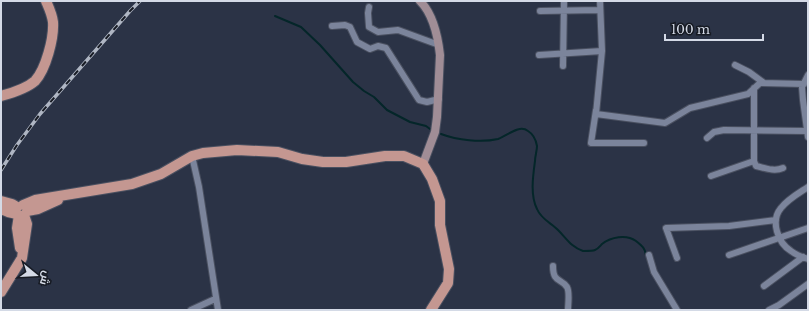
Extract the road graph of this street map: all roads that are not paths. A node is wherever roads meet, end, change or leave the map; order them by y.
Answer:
1 (46, 1) edge
2 (420, 1) edge
3 (564, 1) edge
4 (600, 1) edge
5 (369, 7) dead end
6 (600, 10) junction
7 (540, 11) dead end
8 (564, 11) junction
9 (332, 26) dead end
10 (439, 45) junction
11 (602, 51) junction
12 (563, 54) junction
13 (539, 55) dead end
14 (735, 65) dead end
15 (563, 66) dead end
16 (808, 75) edge
17 (764, 83) junction
18 (804, 84) junction
19 (754, 88) junction
20 (1, 96) edge
21 (439, 99) junction
22 (596, 106) junction
23 (754, 130) junction
24 (807, 134) edge
25 (707, 138) dead end
26 (644, 143) dead end
27 (192, 156) junction
28 (754, 161) junction
29 (423, 164) junction
30 (783, 168) dead end
31 (711, 176) dead end
32 (808, 188) edge
33 (1, 201) edge
34 (1, 209) edge
35 (21, 211) junction
36 (776, 220) junction
37 (808, 228) edge
38 (780, 238) junction
39 (649, 255) dead end
40 (729, 255) dead end
41 (676, 258) dead end
42 (806, 258) edge
43 (554, 266) dead end
44 (808, 284) edge
45 (764, 286) dead end
46 (1, 292) edge
47 (215, 299) junction
48 (191, 310) edge
49 (218, 310) edge
50 (431, 310) edge
51 (568, 310) edge
52 (677, 310) edge
53 (769, 310) edge

1 - 20 main road
2 - 10 main road
3 - 8 street
4 - 6 street
5 - 10 street
6 - 8 street
6 - 11 street
7 - 8 street
8 - 12 street
9 - 21 street
10 - 21 main road
11 - 12 street
11 - 22 street
12 - 13 street
12 - 15 street
14 - 17 street
16 - 18 street
17 - 18 street
17 - 19 street
18 - 24 street
19 - 22 street
19 - 23 street
21 - 29 main road
22 - 26 street
23 - 24 street
23 - 25 street
23 - 28 street
27 - 29 main road
27 - 35 main road
27 - 47 street
28 - 30 street
28 - 31 street
29 - 50 main road
32 - 36 street
33 - 35 main road
34 - 35 main road
35 - 46 main road
36 - 38 street
36 - 41 street
37 - 38 street
38 - 40 street
38 - 42 street
39 - 52 street
42 - 45 street
43 - 51 street
44 - 53 street
47 - 48 street
47 - 49 street

